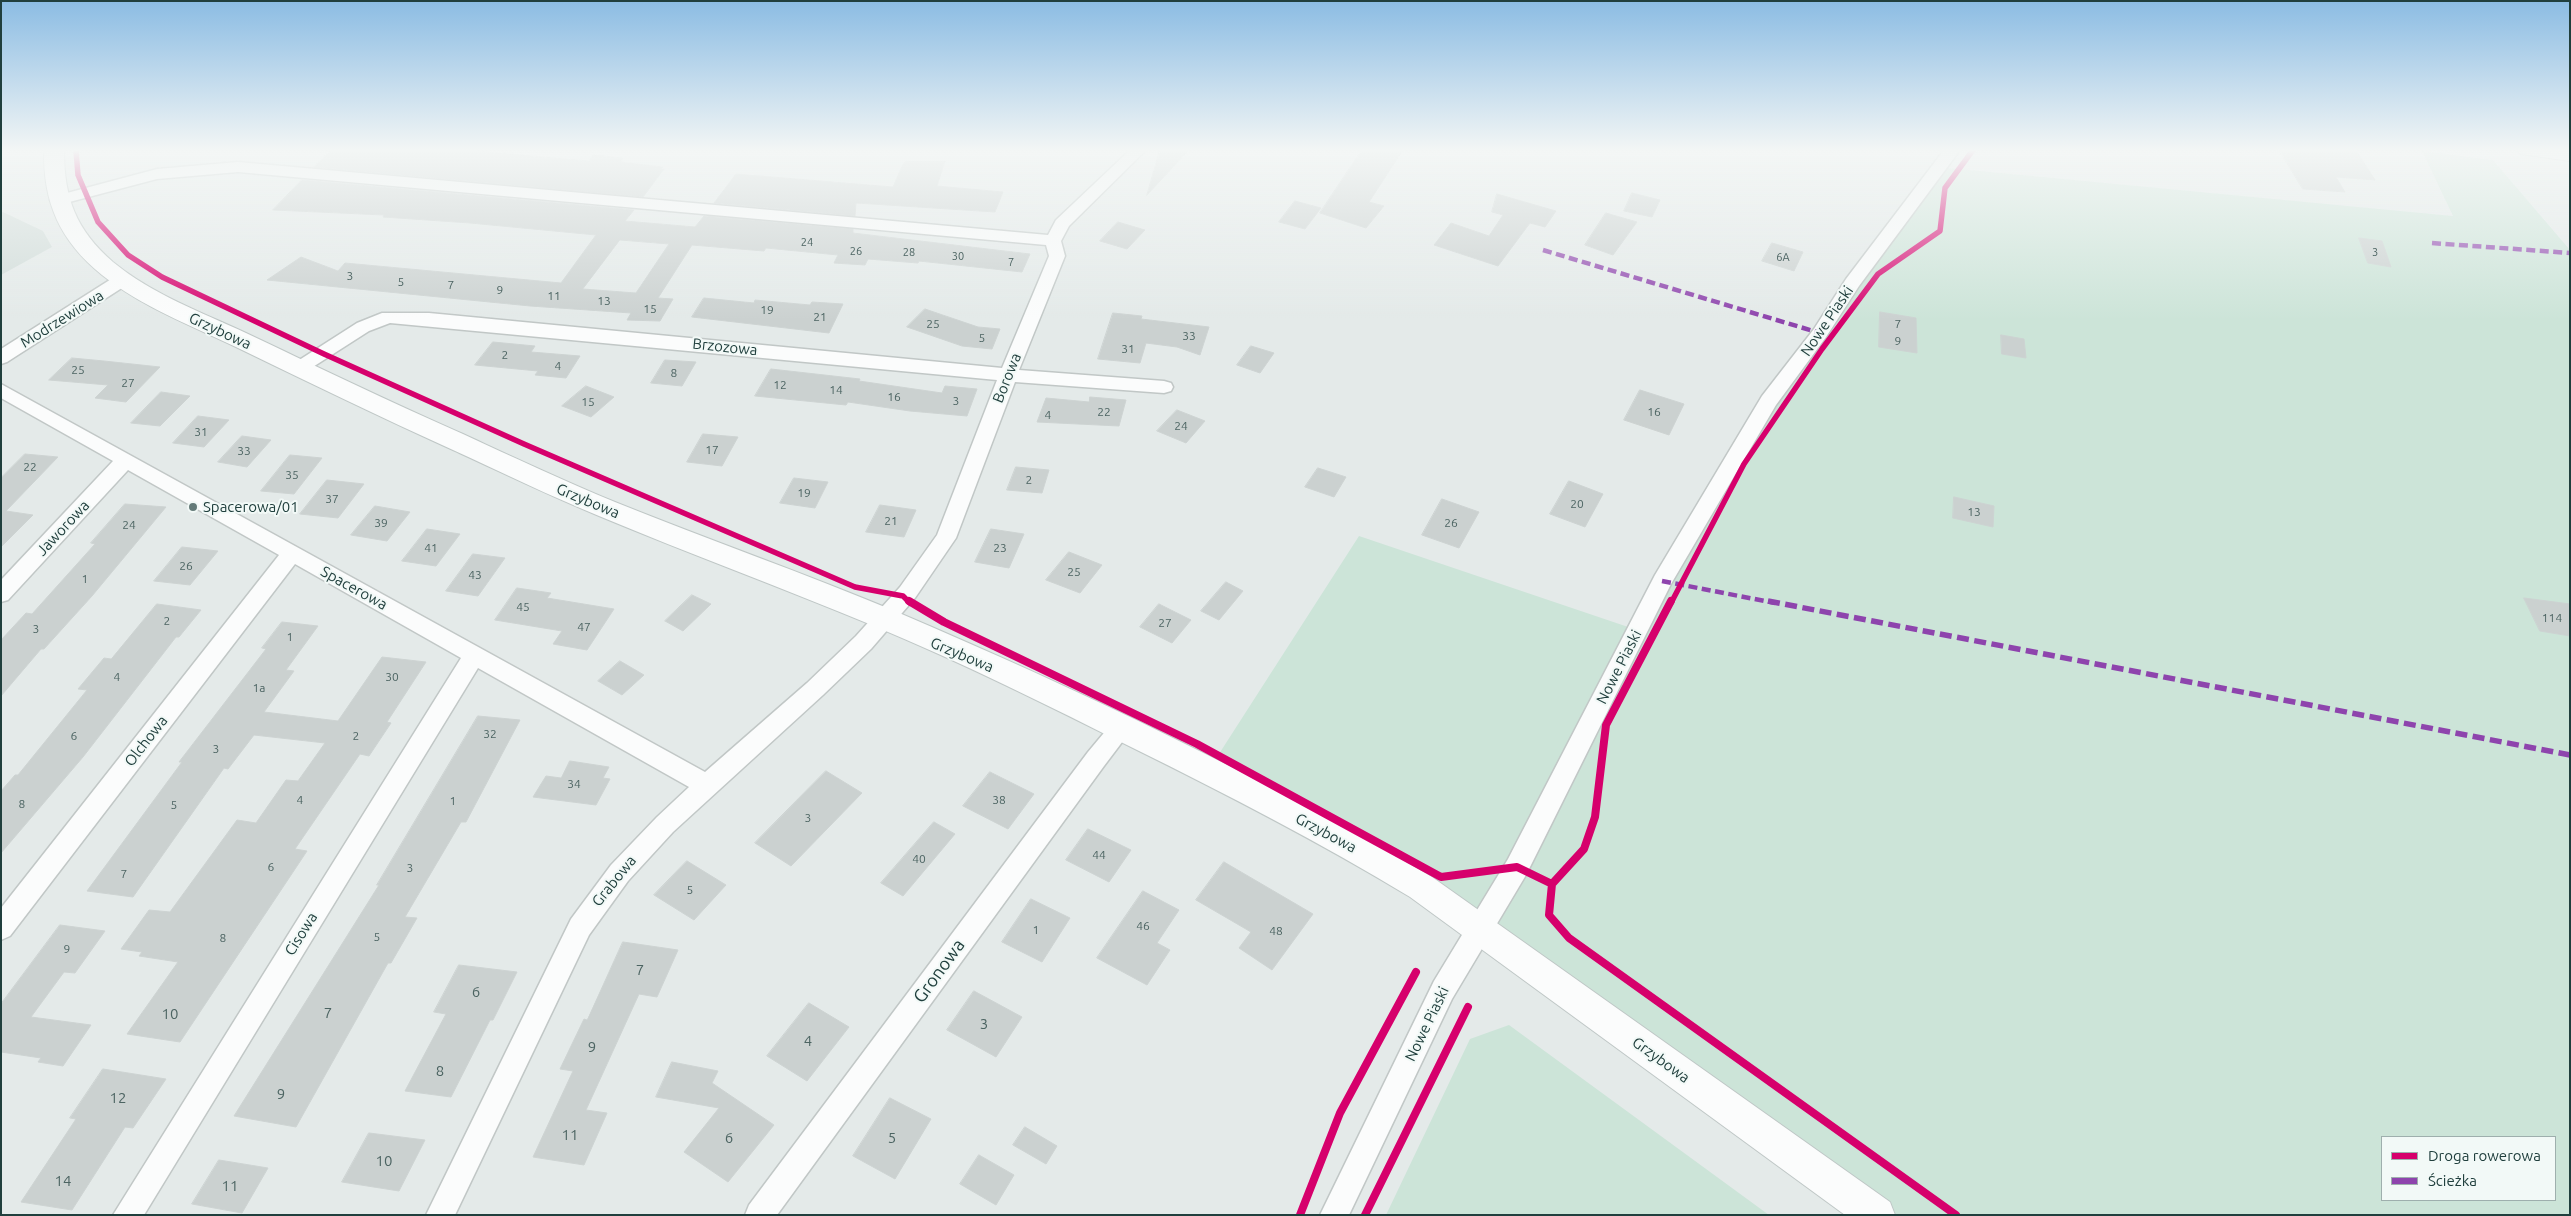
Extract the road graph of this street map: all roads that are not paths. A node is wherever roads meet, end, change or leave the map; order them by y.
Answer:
1 (61, 207) edge
2 (676, 207) edge
3 (1080, 207) edge
4 (1910, 207) edge
5 (1053, 241) junction
6 (122, 280) junction
7 (1, 358) edge
8 (299, 368) junction
9 (1008, 375) junction
10 (1164, 387) dead end
11 (1, 390) edge
12 (125, 461) junction
13 (291, 554) junction
14 (1, 594) edge
15 (885, 619) junction
16 (475, 654) junction
17 (1121, 729) junction
18 (707, 785) junction
19 (1, 928) edge
20 (1479, 928) junction
21 (126, 1215) edge
22 (440, 1215) edge
23 (759, 1215) edge
24 (1334, 1215) edge
25 (1877, 1215) edge

1 - 6 main road, Grzybowa
2 - 5 street
3 - 5 street
4 - 20 street, Nowe Piaski
5 - 9 street, Borowa
6 - 7 street, Modrzewiowa
6 - 8 main road, Grzybowa
8 - 9 street, Brzozowa
8 - 15 main road, Grzybowa
9 - 10 street, Brzozowa
9 - 15 street, Borowa
11 - 12 street, Spacerowa
12 - 13 street, Spacerowa
12 - 14 street, Jaworowa
13 - 16 street, Spacerowa
13 - 19 street, Olchowa
15 - 17 main road, Grzybowa
15 - 18 street, Grabowa
16 - 18 street, Spacerowa
16 - 21 street, Cisowa
17 - 20 main road, Grzybowa
17 - 23 street, Gronowa
18 - 22 street, Grabowa
20 - 24 street, Nowe Piaski
20 - 25 main road, Grzybowa

